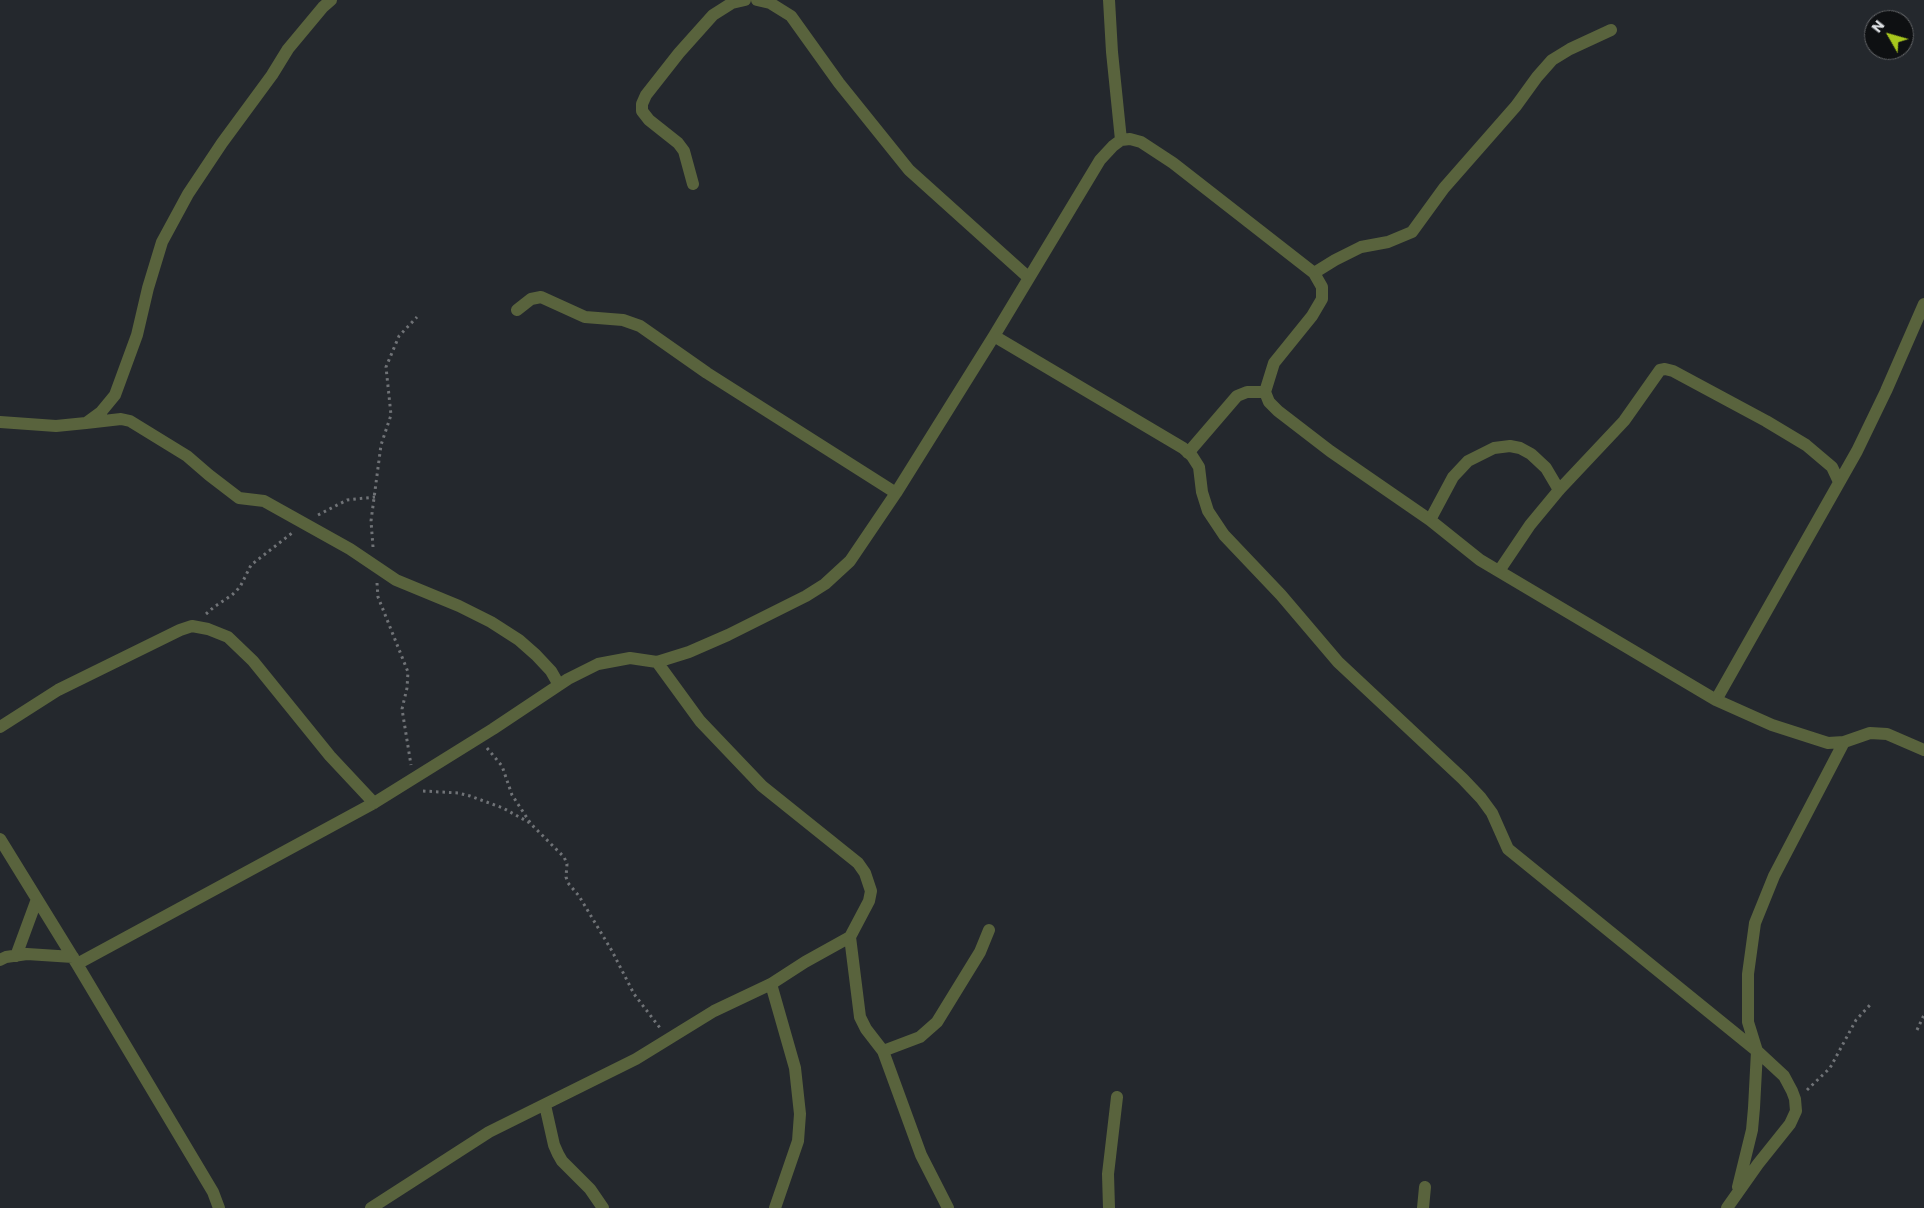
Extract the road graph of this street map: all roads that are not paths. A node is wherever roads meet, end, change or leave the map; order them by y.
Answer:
1 (331, 0) edge
2 (745, 0) edge
3 (757, 0) edge
4 (1109, 0) edge
5 (719, 4) edge
6 (1611, 30) dead end
7 (1121, 140) junction
8 (694, 184) dead end
9 (1314, 274) junction
10 (1029, 278) junction
11 (1924, 304) edge
12 (517, 310) dead end
13 (994, 336) junction
14 (1265, 392) junction
15 (0, 422) edge
16 (86, 423) junction
17 (1188, 453) junction
18 (1839, 482) junction
19 (1559, 490) junction
20 (896, 493) junction
21 (1430, 520) junction
22 (1499, 572) junction
23 (656, 662) junction
24 (559, 685) junction
25 (1716, 700) junction
26 (0, 728) edge
27 (1844, 742) junction
28 (1924, 750) edge
29 (374, 803) junction
30 (0, 839) edge
31 (37, 899) junction
32 (989, 930) dead end
33 (850, 937) junction
34 (16, 956) junction
35 (0, 960) edge
36 (75, 960) junction
37 (771, 984) junction
38 (883, 1051) junction
39 (1757, 1052) junction
40 (1117, 1097) dead end
41 (545, 1105) junction
42 (1425, 1187) dead end
43 (1736, 1193) junction
44 (220, 1208) edge
45 (371, 1208) edge
46 (603, 1208) edge
47 (775, 1208) edge
48 (948, 1208) edge
49 (1110, 1208) edge
50 (1424, 1208) edge
51 (1727, 1208) edge

1 - 16 street
2 - 5 street
3 - 10 street
4 - 7 street
5 - 8 street
6 - 9 street
7 - 9 street
7 - 10 street
9 - 14 street
10 - 13 street
11 - 18 street
12 - 20 street
13 - 17 street
13 - 20 street
14 - 17 street
14 - 21 street
15 - 16 street
16 - 24 street
17 - 39 street
18 - 19 street
18 - 25 street
19 - 21 street
19 - 22 street
20 - 23 street
21 - 22 street
22 - 25 street
23 - 24 street
23 - 33 street
24 - 29 street
25 - 27 street
26 - 29 street
27 - 28 street
27 - 39 street
29 - 36 street
30 - 31 street
31 - 34 street
31 - 36 street
32 - 38 street
33 - 37 street
33 - 38 street
34 - 35 street
34 - 36 street
36 - 44 street
37 - 41 street
37 - 47 street
38 - 48 street
39 - 43 street
39 - 43 street
40 - 49 street
41 - 45 street
41 - 46 street
42 - 50 street
43 - 51 street

